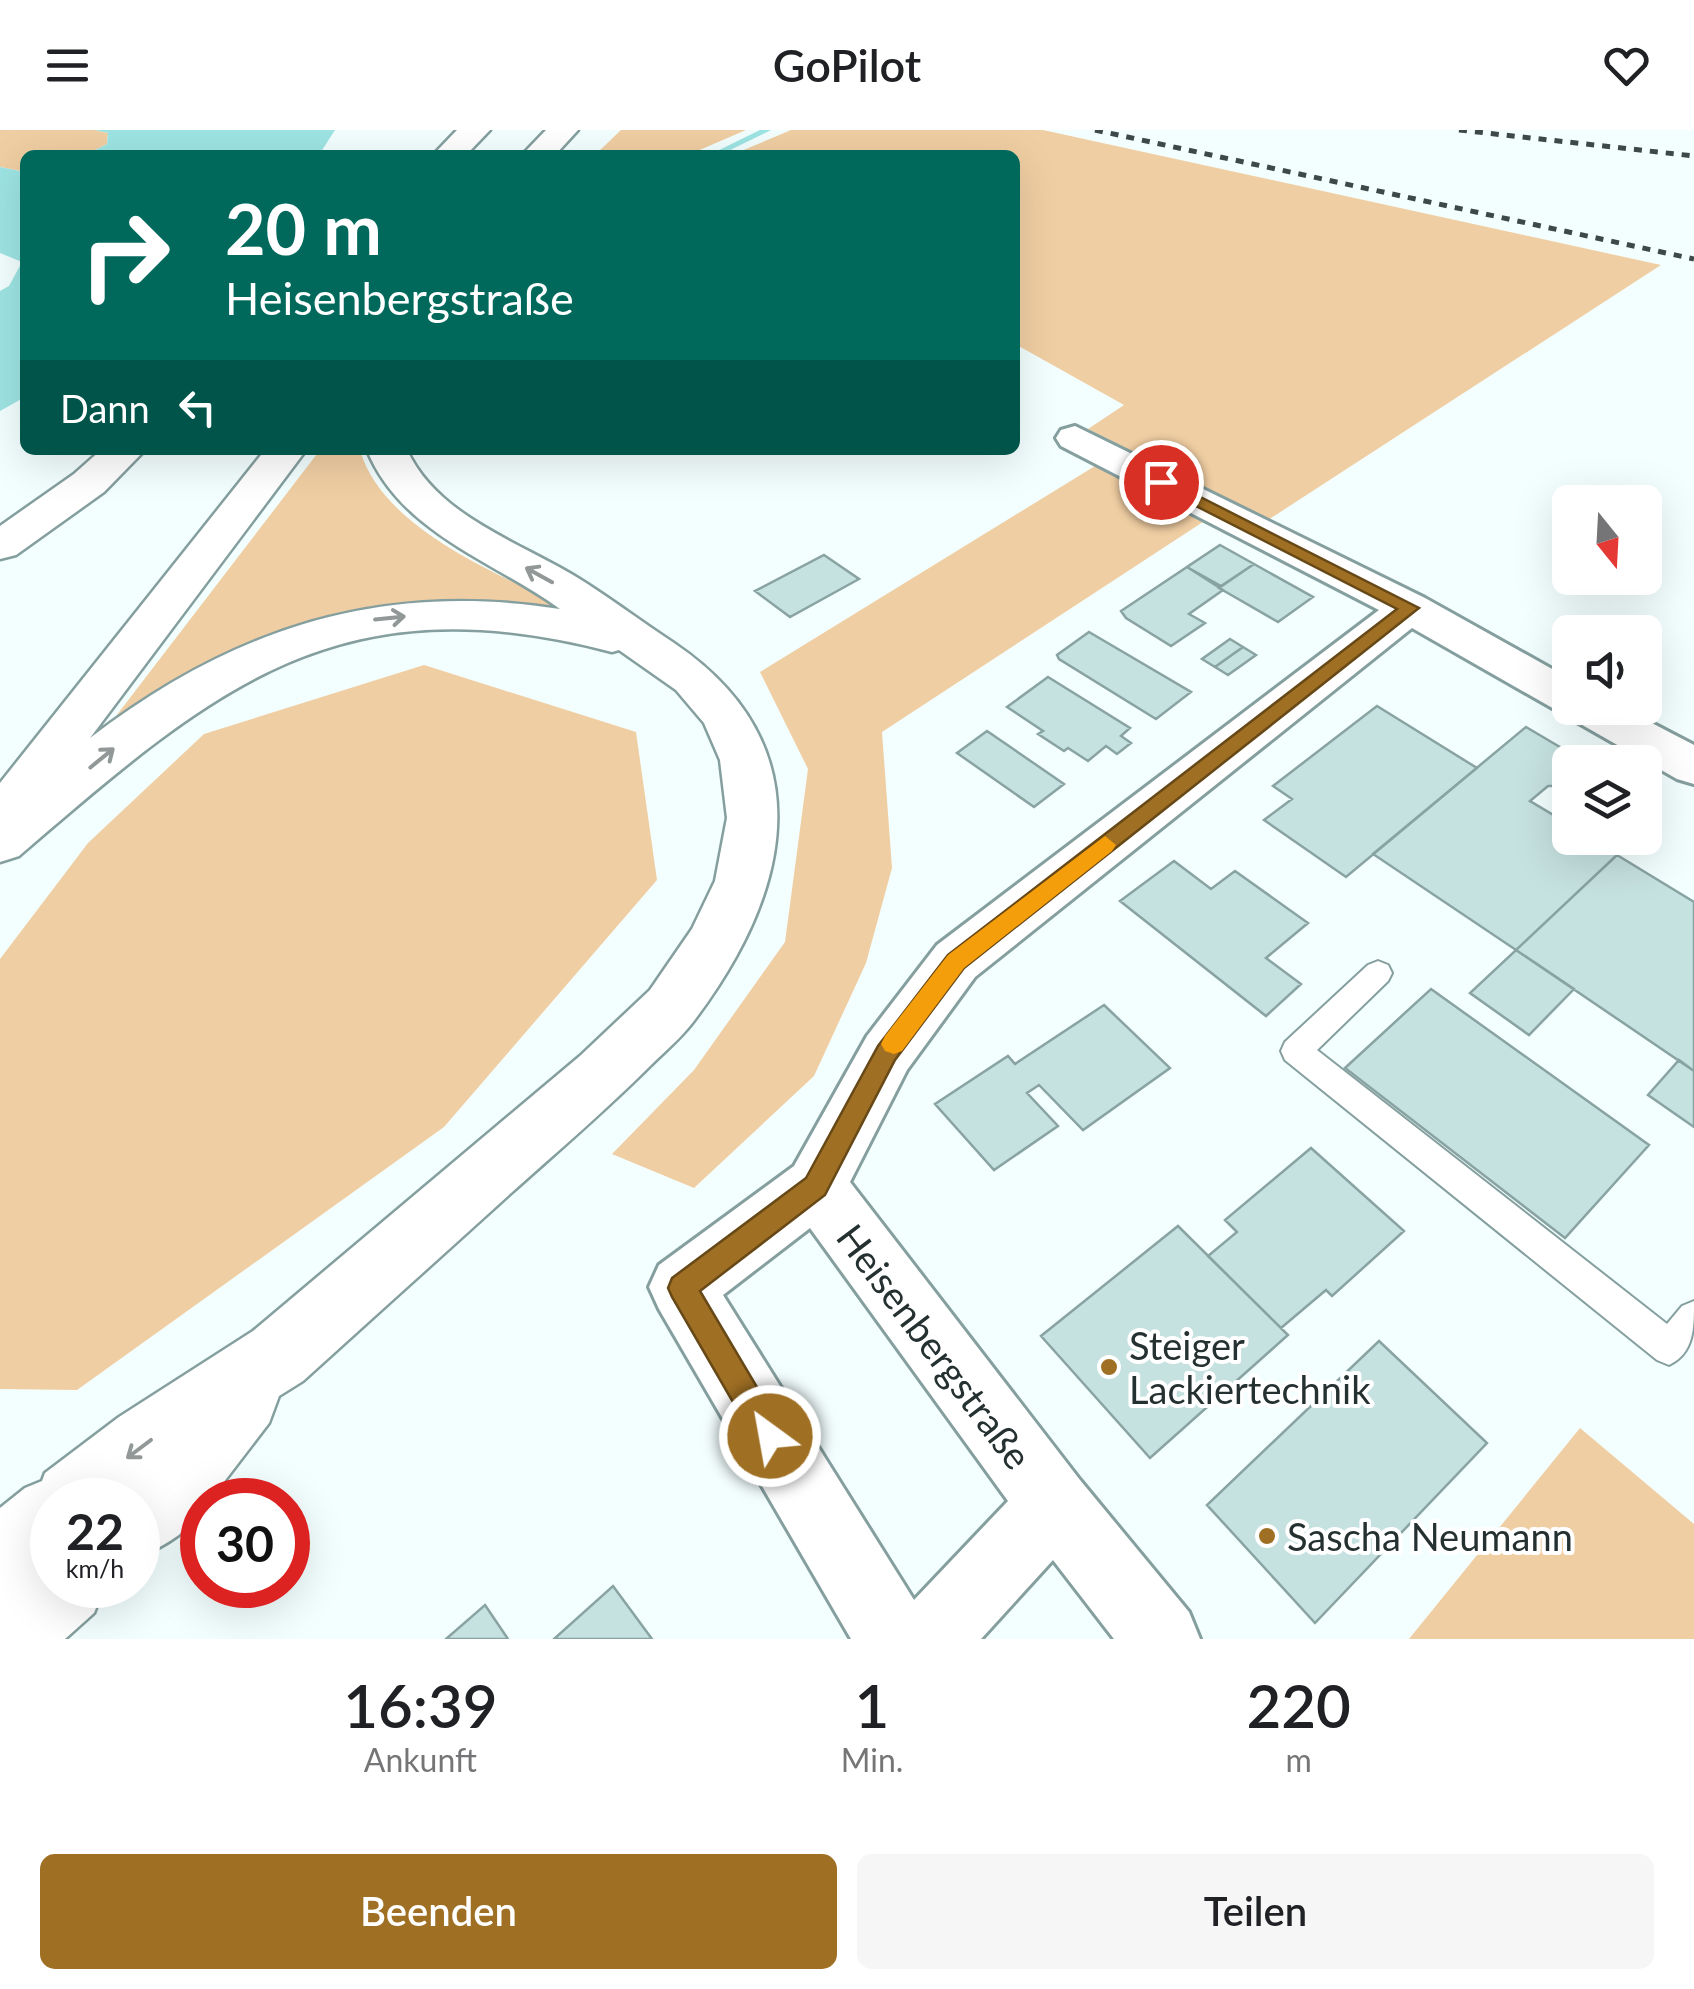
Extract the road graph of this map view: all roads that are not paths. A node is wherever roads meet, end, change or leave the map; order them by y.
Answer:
1 (474, 130) edge
2 (563, 130) edge
3 (453, 150) edge
4 (542, 150) edge
5 (1076, 438) dead end
6 (119, 455) edge
7 (282, 455) edge
8 (388, 455) edge
9 (89, 482) junction
10 (0, 546) edge
11 (0, 587) edge
12 (1410, 608) junction
13 (648, 649) junction
14 (1552, 688) edge
15 (1617, 725) edge
16 (1694, 767) edge
17 (0, 820) edge
18 (0, 842) edge
19 (1378, 974) dead end
20 (816, 1186) junction
21 (1694, 1318) edge
22 (278, 1356) junction
23 (101, 1478) edge
24 (160, 1499) edge
25 (1055, 1506) junction
26 (26, 1552) edge
27 (7, 1639) edge
28 (894, 1639) edge
29 (929, 1639) edge
30 (1162, 1639) edge

1 - 3 main road
2 - 4 main road
5 - 12 street
6 - 9 main road
7 - 17 main road
13 -> 8 main road
9 - 10 main road
9 - 11 main road
12 - 14 street
12 - 20 street
18 -> 13 main road
13 - 22 main road
15 - 16 street
19 - 21 lane
20 - 25 street, Heisenbergstraße
20 - 28 street
22 -> 23 main road
22 - 24 main road
25 - 29 street
25 - 30 street, Heisenbergstraße
26 - 27 main road

